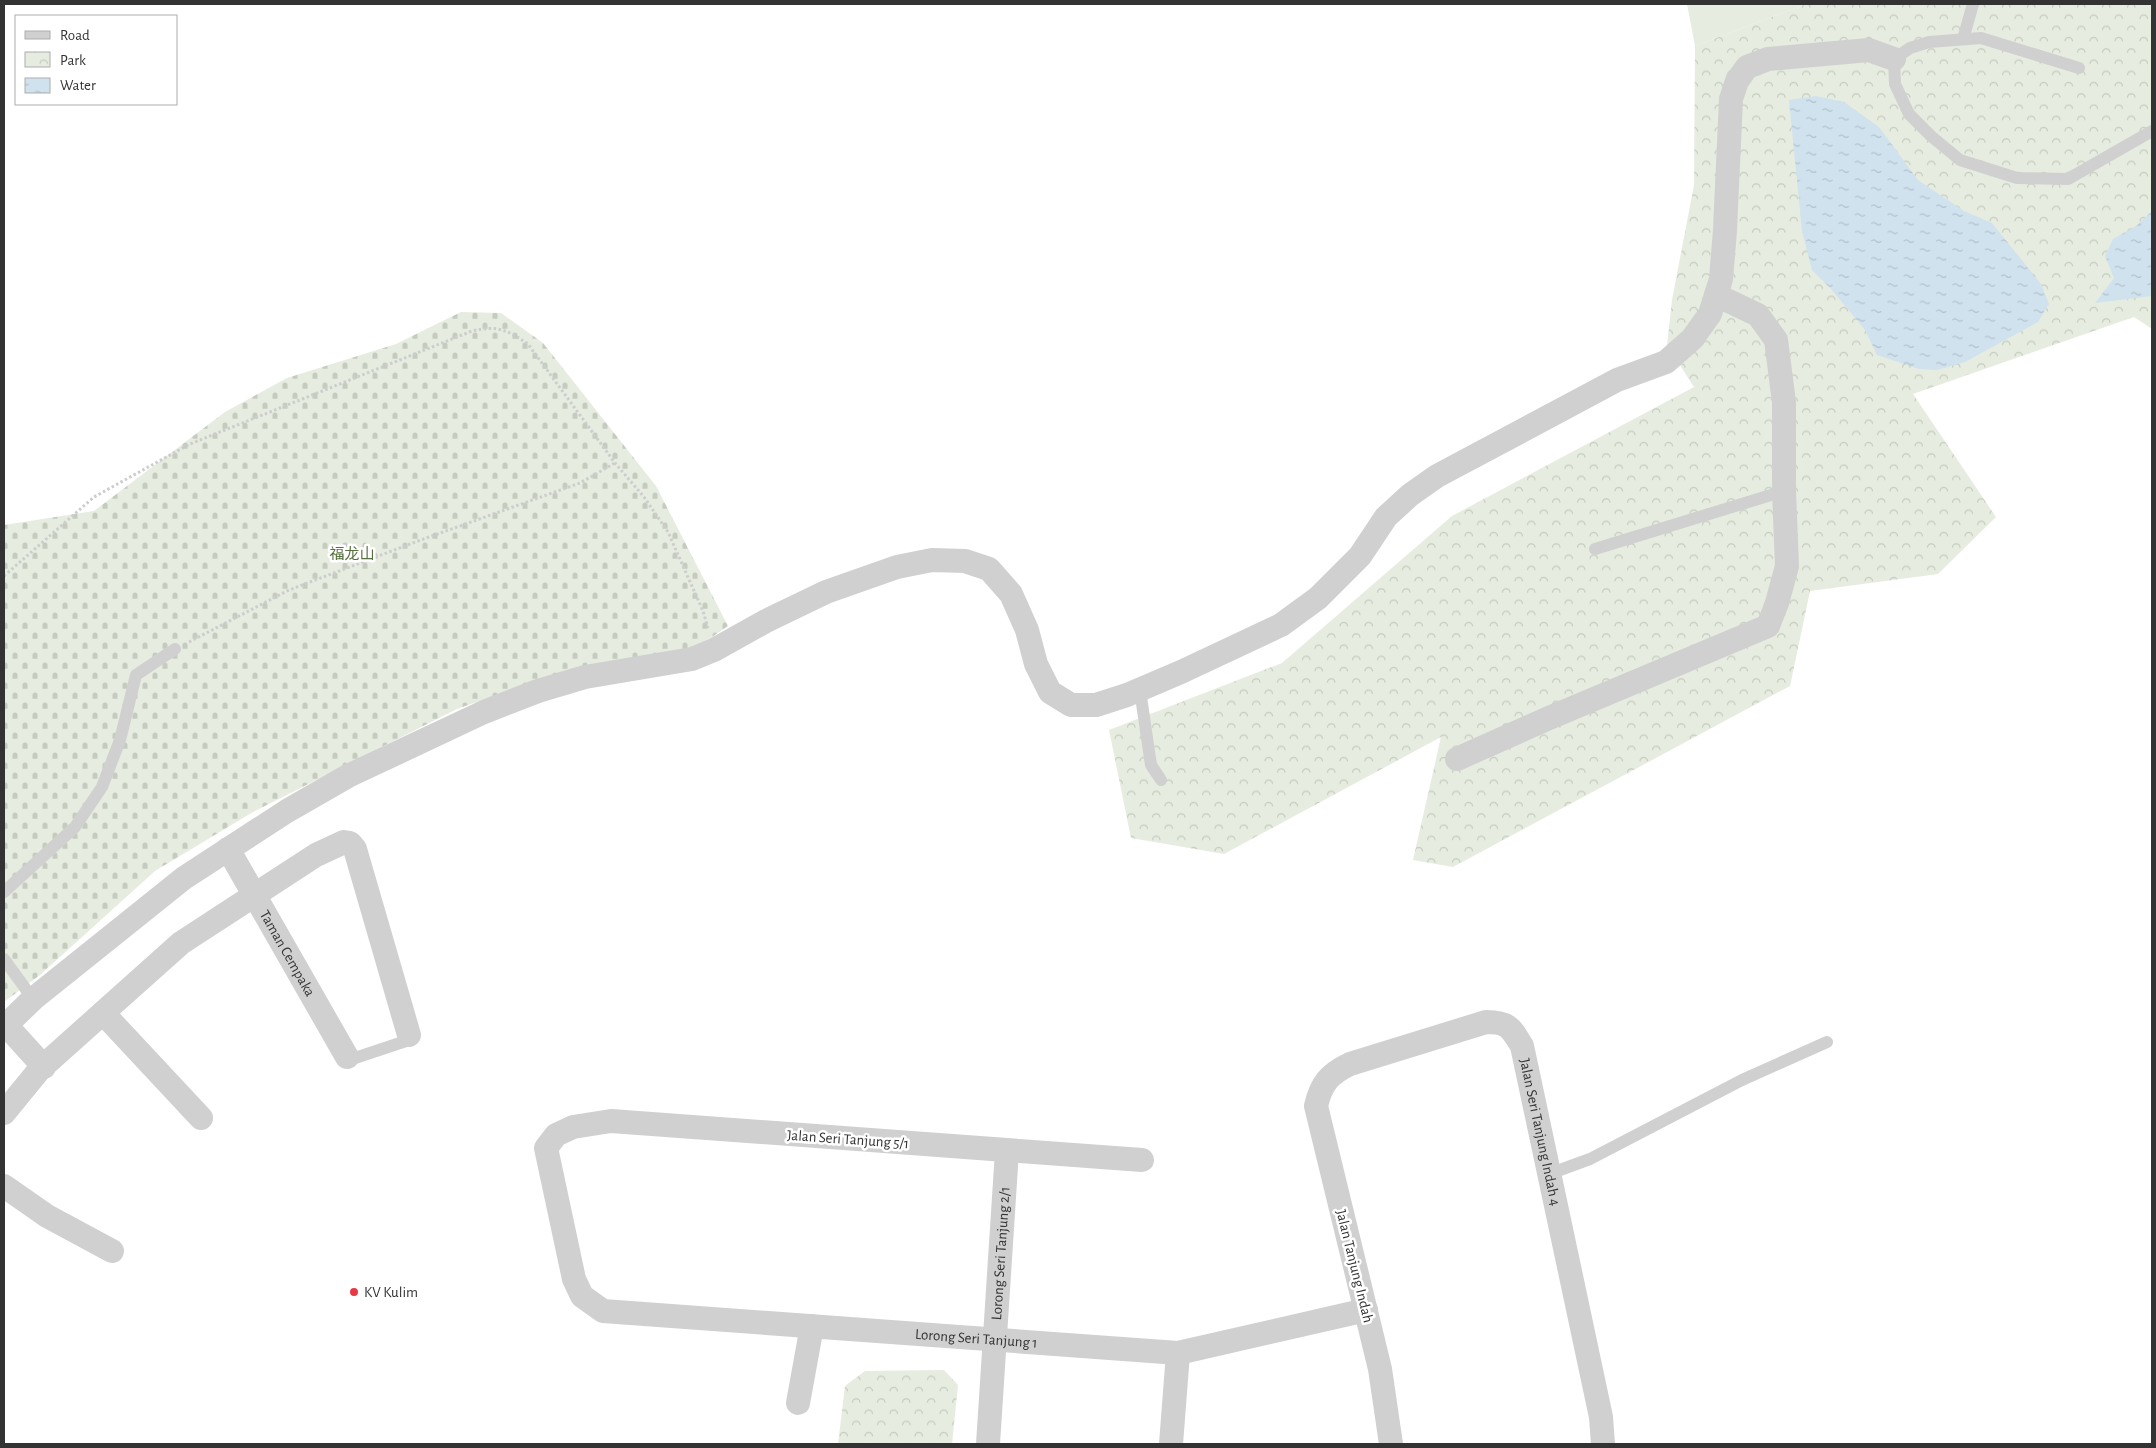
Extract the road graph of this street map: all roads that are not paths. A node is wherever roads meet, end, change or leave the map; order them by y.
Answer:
1 (1973, 4) edge
2 (1963, 39) junction
3 (1894, 60) junction
4 (2079, 68) dead end
5 (2152, 131) edge
6 (1716, 295) junction
7 (1784, 491) junction
8 (1595, 549) dead end
9 (175, 649) road end
10 (1140, 690) junction
11 (1458, 759) dead end
12 (1161, 780) dead end
13 (228, 849) junction
14 (4, 892) edge
15 (254, 893) junction
16 (4, 959) edge
17 (33, 999) junction
18 (103, 1013) junction
19 (5, 1026) edge
20 (409, 1034) joint
21 (1827, 1042) dead end
22 (347, 1056) joint
23 (44, 1066) junction
24 (1320, 1089) joint
25 (4, 1113) edge
26 (201, 1118) dead end
27 (1007, 1151) junction
28 (1142, 1160) dead end
29 (1549, 1174) junction
30 (4, 1186) edge
31 (112, 1251) dead end
32 (586, 1300) joint
33 (1366, 1310) junction
34 (812, 1326) junction
35 (996, 1340) junction
36 (1178, 1353) junction
37 (798, 1402) dead end
38 (988, 1444) edge
39 (1171, 1444) edge
40 (1390, 1444) edge
41 (1603, 1444) edge

1 - 2 lane
2 - 3 lane
2 - 4 lane
3 - 5 lane
3 - 6 street
6 - 7 street
6 - 10 street
7 - 8 lane
7 - 11 street
9 - 14 lane
10 - 12 lane
10 - 13 street
13 - 15 street, Taman Cempaka
13 - 17 street
15 - 18 street
15 - 20 street
15 - 22 street, Taman Cempaka
16 - 17 lane
17 - 19 street
18 - 23 street
18 - 26 street
19 - 23 street
20 - 22 lane
21 - 29 lane
23 - 25 street
24 - 29 street, Jalan Seri Tanjung Indah 4
24 - 33 street, Jalan Tanjung Indah
27 - 28 street, Jalan Seri Tanjung 5/1
27 - 32 street, Jalan Seri Tanjung 5/1
27 - 35 street, Lorong Seri Tanjung 2/1
29 - 41 street, Jalan Seri Tanjung Indah 4
30 - 31 street
32 - 34 street, Lorong Seri Tanjung 1
33 - 36 street, Lorong Seri Tanjung 1
33 - 40 street, Jalan Tanjung Indah
34 - 35 street, Lorong Seri Tanjung 1
34 - 37 street
35 - 36 street, Lorong Seri Tanjung 1
35 - 38 street, Lorong Seri Tanjung 2/1
36 - 39 street

